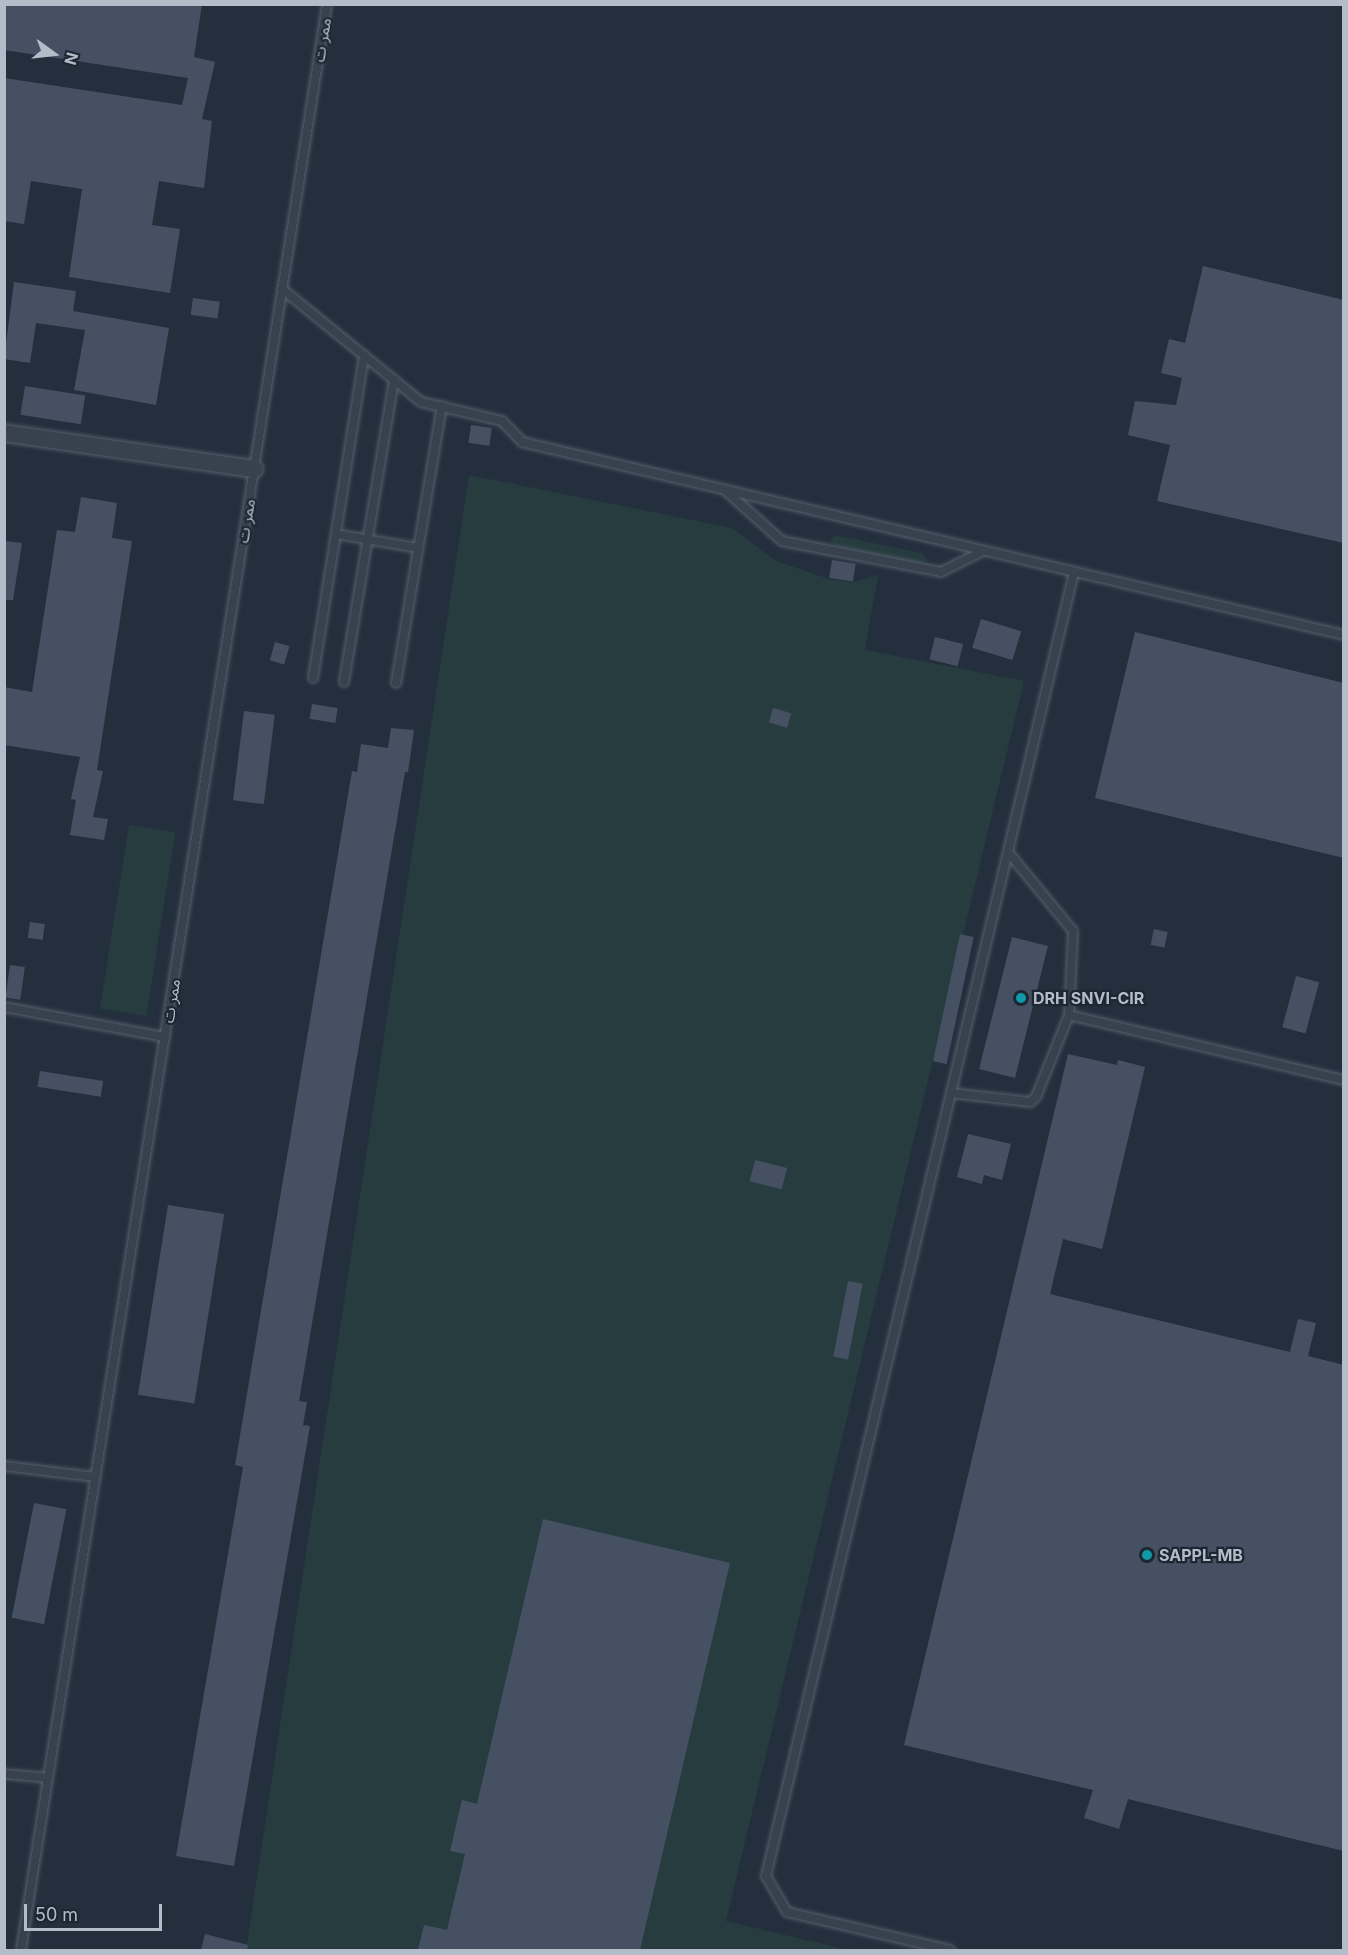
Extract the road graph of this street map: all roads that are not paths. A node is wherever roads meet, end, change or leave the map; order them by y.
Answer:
1 (327, 4) edge
2 (282, 289) junction
3 (364, 356) junction
4 (394, 380) junction
5 (442, 406) junction
6 (4, 433) edge
7 (254, 470) junction
8 (723, 489) junction
9 (336, 534) junction
10 (368, 539) junction
11 (418, 548) junction
12 (984, 550) junction
13 (1074, 572) junction
14 (1344, 635) edge
15 (313, 678) dead end
16 (344, 682) dead end
17 (396, 682) dead end
18 (1008, 852) junction
19 (4, 1007) edge
20 (1070, 1016) junction
21 (165, 1037) junction
22 (1344, 1080) edge
23 (951, 1093) junction
24 (4, 1466) edge
25 (95, 1477) junction
26 (4, 1774) edge
27 (48, 1778) junction
28 (21, 1950) edge
29 (950, 1950) edge

1 - 2 lane, ممر ت
2 - 3 lane
2 - 7 lane, ممر ت
3 - 4 lane
3 - 9 lane
4 - 5 lane
4 - 10 lane
5 - 8 lane
5 - 11 lane
6 - 7 street
7 - 21 lane, ممر ت
8 - 12 lane
8 - 12 lane
9 - 10 lane
9 - 15 lane
10 - 11 lane
10 - 16 lane
11 - 17 lane
12 - 13 lane
13 - 14 lane
13 - 18 lane
18 - 20 lane
18 - 23 lane
19 - 21 lane
20 - 22 lane
20 - 23 lane
21 - 25 lane, ممر ت
23 - 29 lane
24 - 25 lane
25 - 27 lane, ممر ت
26 - 27 lane
27 - 28 lane, ممر ت

